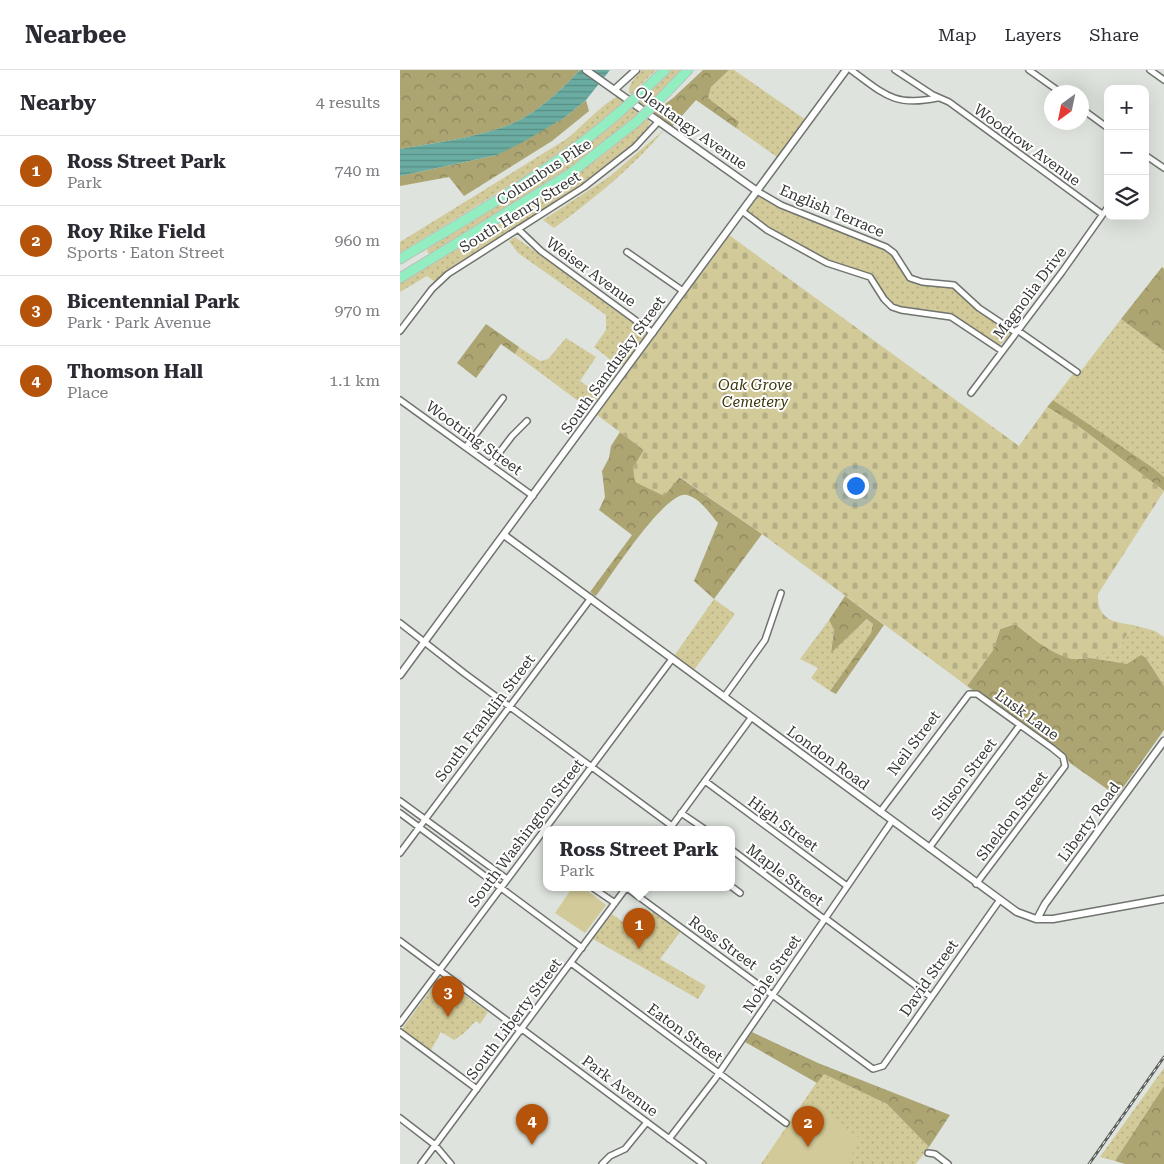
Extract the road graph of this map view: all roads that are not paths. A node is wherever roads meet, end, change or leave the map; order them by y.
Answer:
1 (586, 70) edge
2 (636, 70) edge
3 (665, 70) edge
4 (688, 70) edge
5 (846, 70) edge
6 (850, 70) edge
7 (895, 70) edge
8 (1029, 70) edge
9 (1150, 70) edge
10 (1164, 80) edge
11 (1050, 85) edge
12 (614, 90) junction
13 (938, 98) junction
14 (1089, 113) edge
15 (659, 121) junction
16 (1104, 125) edge
17 (1149, 158) edge
18 (1164, 168) edge
19 (757, 191) junction
20 (1104, 211) edge
21 (742, 212) junction
22 (1102, 214) junction
23 (518, 229) junction
24 (627, 252) dead end
25 (400, 259) edge
26 (400, 278) edge
27 (684, 291) junction
28 (400, 331) edge
29 (1016, 331) junction
30 (653, 333) junction
31 (1002, 351) junction
32 (1077, 372) dead end
33 (971, 393) dead end
34 (503, 398) dead end
35 (400, 400) edge
36 (528, 421) dead end
37 (466, 447) junction
38 (490, 465) junction
39 (533, 496) junction
40 (504, 536) junction
41 (782, 593) dead end
42 (591, 598) junction
43 (400, 623) edge
44 (425, 642) junction
45 (672, 658) junction
46 (400, 675) edge
47 (972, 693) joint
48 (724, 697) junction
49 (510, 706) junction
50 (751, 718) junction
51 (1020, 725) junction
52 (1164, 741) edge
53 (1065, 762) joint
54 (591, 767) junction
55 (705, 781) junction
56 (400, 801) edge
57 (400, 812) edge
58 (880, 812) junction
59 (681, 813) junction
60 (425, 819) junction
61 (892, 821) junction
62 (547, 826) edge
63 (667, 826) edge
64 (671, 826) edge
65 (700, 826) edge
66 (419, 827) junction
67 (543, 831) edge
68 (929, 848) junction
69 (735, 852) edge
70 (400, 853) edge
71 (507, 879) junction
72 (976, 884) junction
73 (847, 886) junction
74 (500, 888) junction
75 (735, 889) edge
76 (598, 891) edge
77 (624, 891) edge
78 (630, 891) edge
79 (740, 893) dead end
80 (1164, 899) edge
81 (1000, 900) junction
82 (615, 903) junction
83 (825, 919) junction
84 (1037, 919) junction
85 (400, 941) edge
86 (582, 948) junction
87 (571, 963) junction
88 (439, 970) junction
89 (773, 996) junction
90 (931, 997) junction
91 (400, 1022) edge
92 (521, 1030) junction
93 (400, 1032) edge
94 (878, 1069) joint
95 (719, 1074) junction
96 (477, 1089) junction
97 (400, 1118) edge
98 (647, 1122) junction
99 (786, 1123) dead end
100 (670, 1139) junction
101 (435, 1145) junction
102 (928, 1153) dead end
103 (421, 1164) edge
104 (451, 1164) edge
105 (602, 1164) edge
106 (703, 1164) edge
107 (948, 1164) edge

1 - 12 street, Olentangy Avenue
2 - 12 street
3 - 25 highway, Columbus Pike, bridge
4 - 26 highway, Columbus Pike, bridge
5 - 19 street, South Sandusky Street
6 - 13 street
7 - 13 street, Woodrow Avenue
8 - 11 street
9 - 10 street
12 - 15 street, Olentangy Avenue
13 - 22 street, Woodrow Avenue
14 - 16 street
15 - 19 street, Olentangy Avenue
15 - 23 street, South Henry Street
17 - 18 street
19 - 21 street, South Sandusky Street
19 - 29 street, English Terrace
20 - 22 street, Magnolia Drive
21 - 27 street, South Sandusky Street
21 - 31 street
22 - 29 street, Magnolia Drive
23 - 28 street, South Henry Street
23 - 30 street, Weiser Avenue
24 - 27 street
27 - 30 street, South Sandusky Street
29 - 31 street, Magnolia Drive
29 - 32 street, English Terrace
30 - 39 street, South Sandusky Street
31 - 33 street, Magnolia Drive
34 - 37 street
35 - 37 street, Wootring Street
36 - 38 street
37 - 38 street, Wootring Street
38 - 39 street, Wootring Street
39 - 40 street, South Sandusky Street
40 - 42 street, London Road
40 - 44 street, South Sandusky Street
41 - 48 street
42 - 45 street, London Road
42 - 49 street, South Franklin Street
43 - 44 street
44 - 46 street, South Sandusky Street
44 - 49 street
45 - 48 street, London Road
45 - 54 street, South Washington Street
47 - 51 street, Lusk Lane
47 - 58 street, Neil Street
48 - 50 street, London Road
49 - 54 street
49 - 60 street, South Franklin Street
50 - 55 street
50 - 58 street, London Road
51 - 53 street, Lusk Lane
51 - 68 street, Stilson Street
52 - 84 street, Liberty Road
53 - 72 street, Sheldon Street
54 - 62 street, South Washington Street
54 - 63 street
55 - 59 street
55 - 73 street, High Street
56 - 60 street
57 - 66 street
58 - 61 street, London Road
59 - 64 street
59 - 65 street
60 - 66 street, South Franklin Street
60 - 71 street
61 - 68 street, London Road
61 - 73 street, Noble Street
66 - 70 street, South Franklin Street
66 - 74 street
67 - 71 street, South Washington Street
68 - 72 street, London Road
69 - 83 street, Maple Street
71 - 74 street, South Washington Street
72 - 81 street, London Road
73 - 83 street, Noble Street
74 - 86 street
74 - 88 street, South Washington Street
75 - 79 street
76 - 82 street
77 - 82 street, South Liberty Street
78 - 89 street, Ross Street
80 - 84 street, London Road
81 - 84 street, London Road
81 - 90 street, David Street
82 - 86 street, South Liberty Street
83 - 89 street, Noble Street
83 - 90 street, Maple Street
85 - 88 street, Park Avenue
86 - 87 street, South Liberty Street
87 - 92 street, South Liberty Street
87 - 95 street, Eaton Street
88 - 91 street, South Washington Street
88 - 92 street, Park Avenue
89 - 94 street, Ross Street
89 - 95 street, Noble Street
90 - 94 street, David Street
92 - 96 street, South Liberty Street
92 - 98 street, Park Avenue
93 - 96 street
95 - 99 street, Eaton Street
95 - 100 street, Noble Street
96 - 101 street, South Liberty Street
97 - 101 street
98 - 100 street, Park Avenue
98 - 105 street
100 - 106 street, Park Avenue
101 - 103 street, South Liberty Street
101 - 104 street
102 - 107 street

